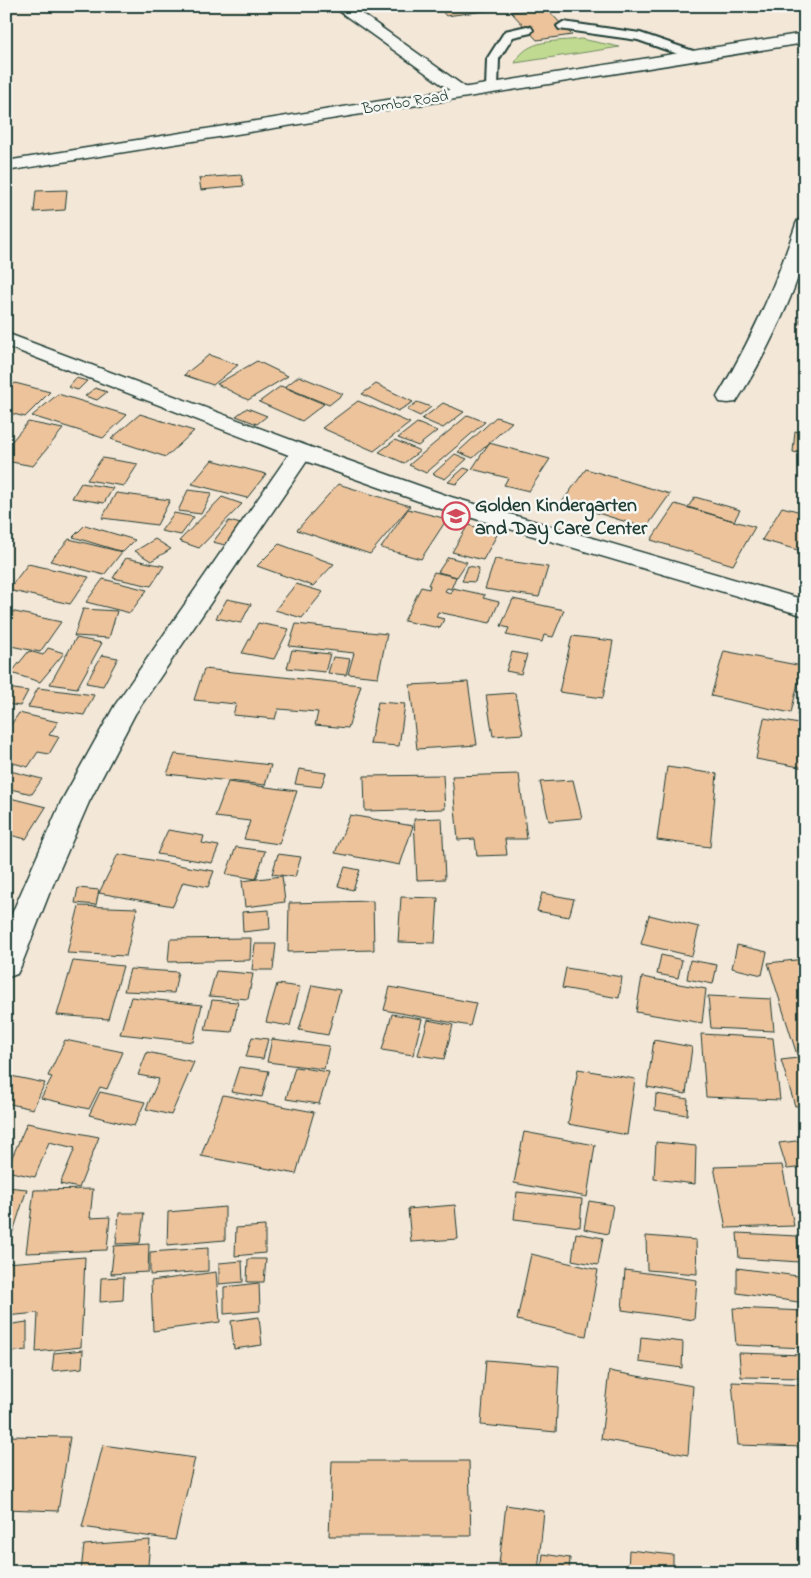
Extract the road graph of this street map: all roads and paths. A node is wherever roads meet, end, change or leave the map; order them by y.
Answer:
1 (340, 6) edge
2 (563, 26) dead end
3 (527, 30) dead end
4 (805, 38) edge
5 (695, 56) junction
6 (492, 88) junction
7 (464, 92) junction
8 (6, 166) edge
9 (805, 224) edge
10 (6, 339) edge
11 (728, 397) dead end
12 (302, 452) junction
13 (805, 608) edge
14 (6, 966) edge

1 - 7 street
2 - 5 lane
3 - 6 lane
4 - 5 street, Bombo Road
5 - 6 street, Bombo Road
6 - 7 street, Bombo Road
7 - 8 street, Bombo Road
9 - 11 street
10 - 12 street
12 - 13 street
12 - 14 street

